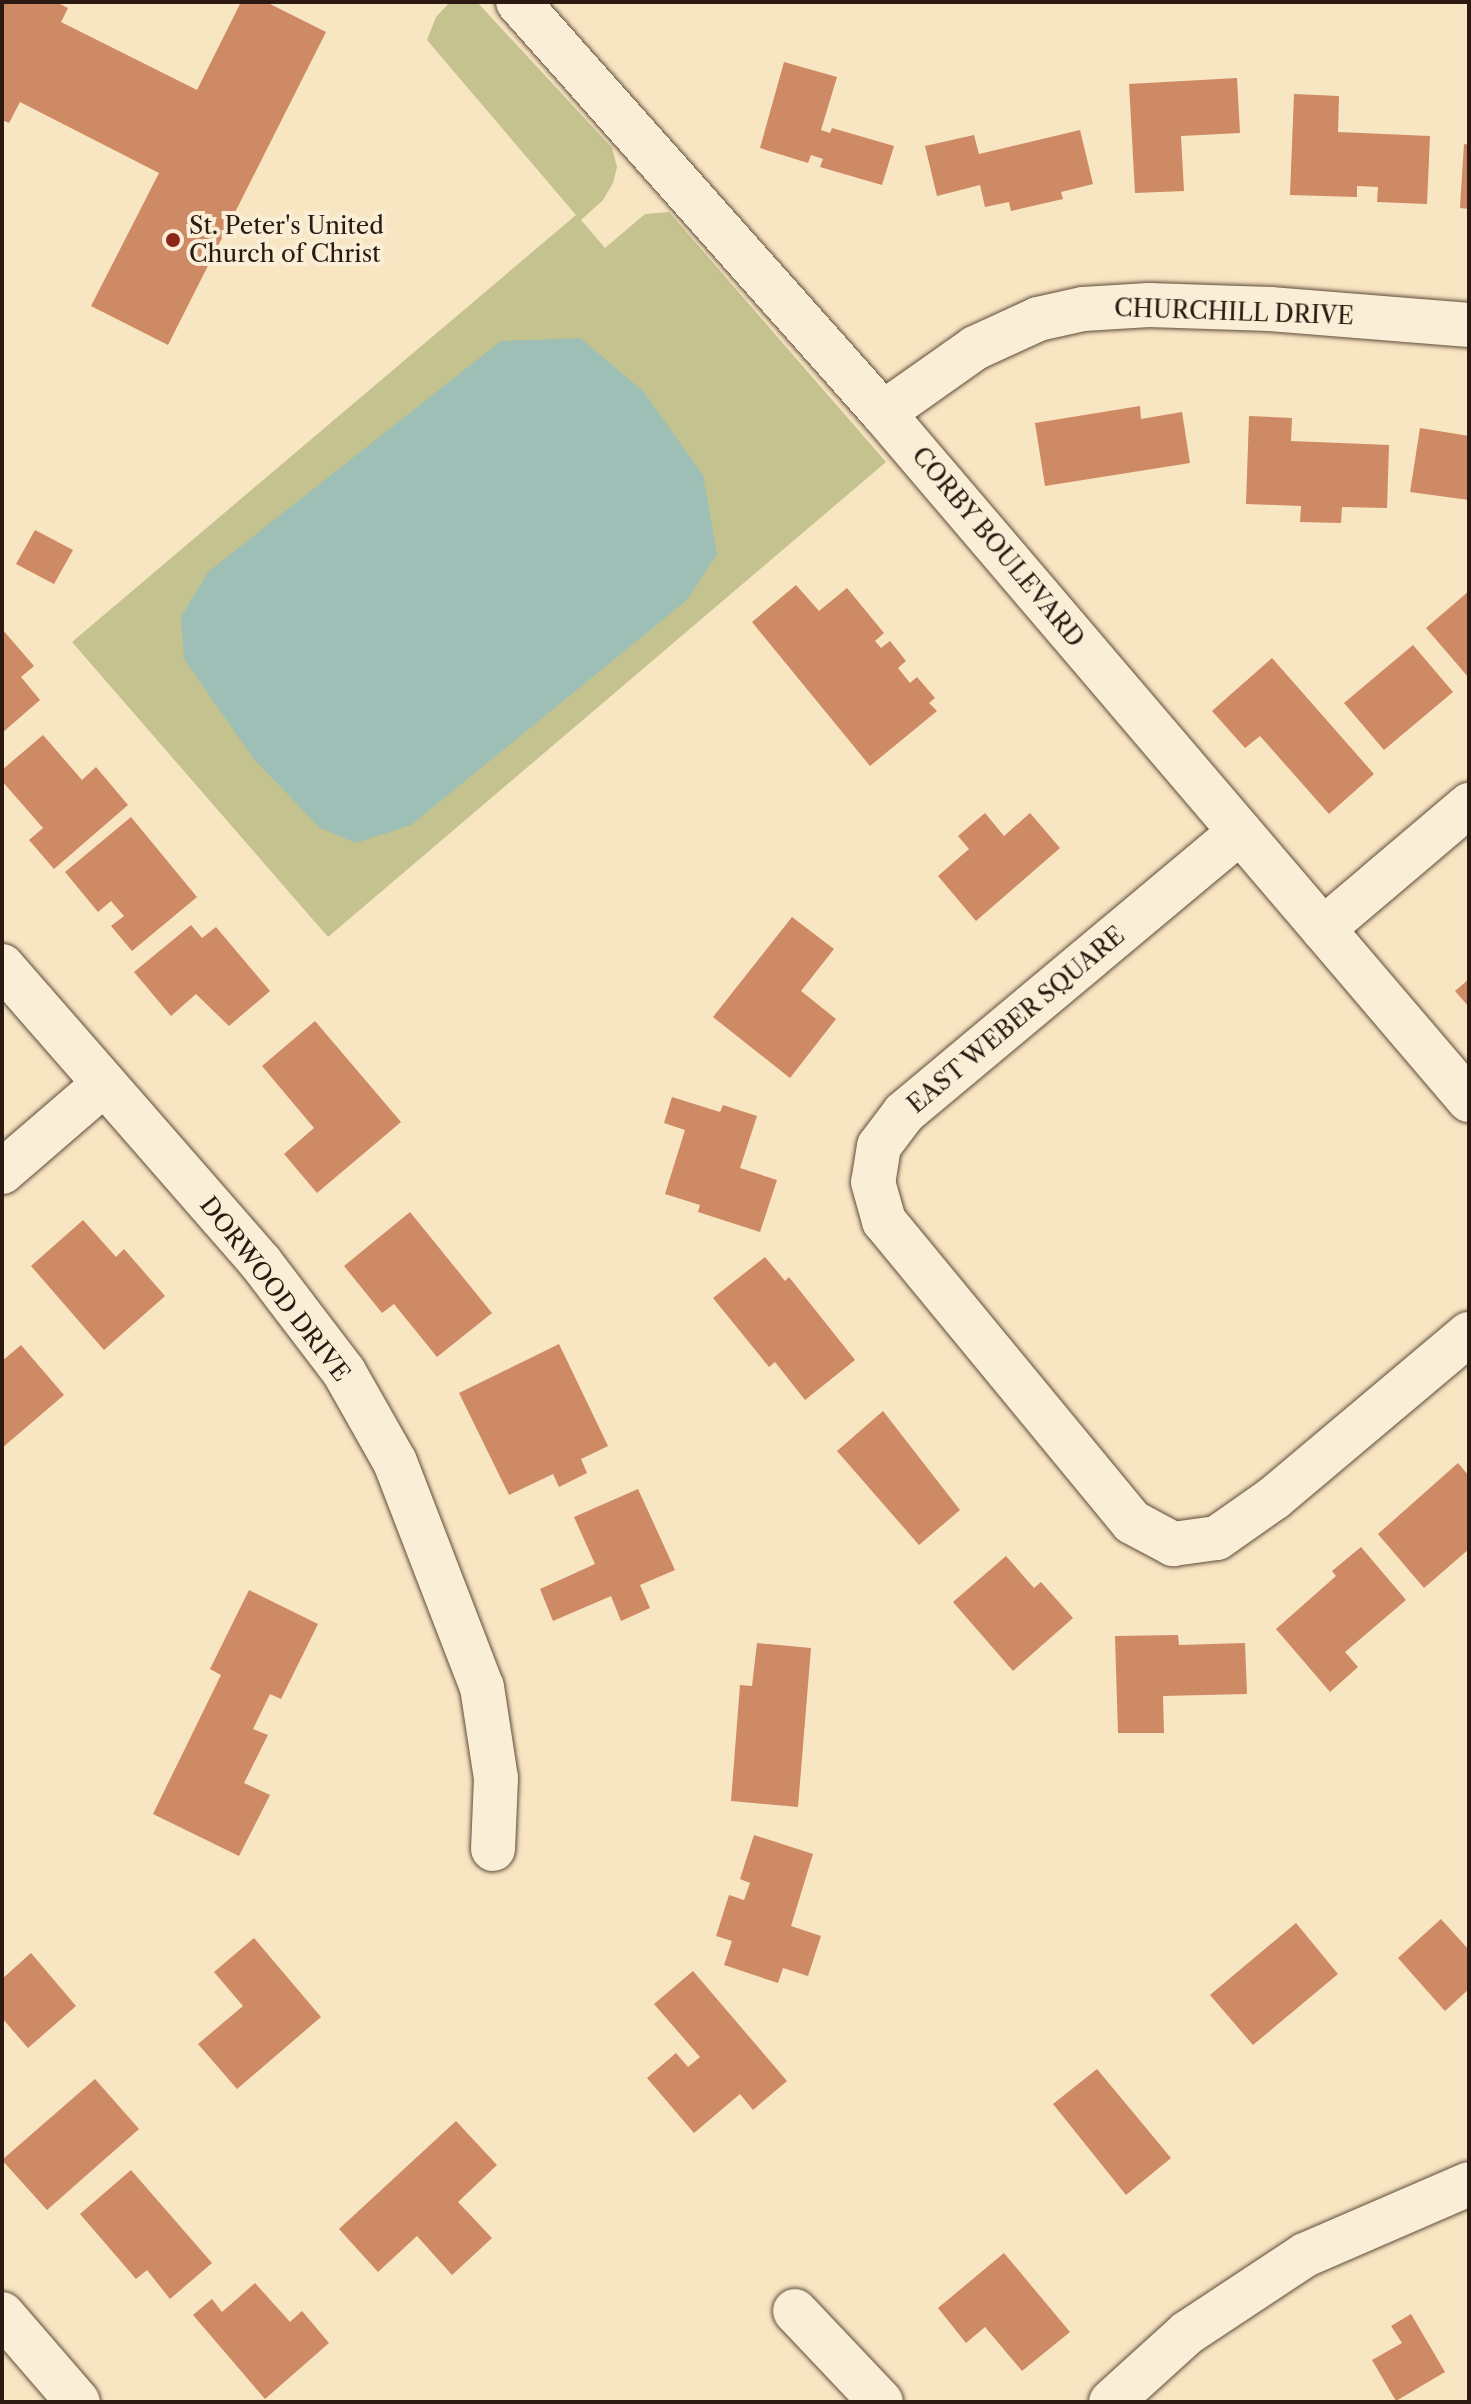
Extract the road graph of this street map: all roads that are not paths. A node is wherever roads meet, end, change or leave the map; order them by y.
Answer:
1 (518, 2) edge
2 (1469, 325) edge
3 (883, 413) junction
4 (1469, 805) edge
5 (1240, 832) junction
6 (1323, 929) junction
7 (2, 966) edge
8 (104, 1084) junction
9 (1469, 1100) edge
10 (2, 1172) edge
11 (1469, 1334) edge
12 (493, 1849) dead end
13 (1469, 2184) edge
14 (795, 2311) dead end
15 (2, 2314) edge
16 (78, 2402) edge
17 (881, 2402) edge
18 (1111, 2402) edge

1 - 3 street, CORBY BOULEVARD
2 - 3 street, CHURCHILL DRIVE
3 - 5 street, CORBY BOULEVARD
4 - 6 street
5 - 6 street, CORBY BOULEVARD
5 - 11 street, EAST WEBER SQUARE
6 - 9 street, CORBY BOULEVARD
7 - 8 street, DORWOOD DRIVE
8 - 10 street
8 - 12 street, DORWOOD DRIVE
13 - 18 street
14 - 17 street
15 - 16 street

